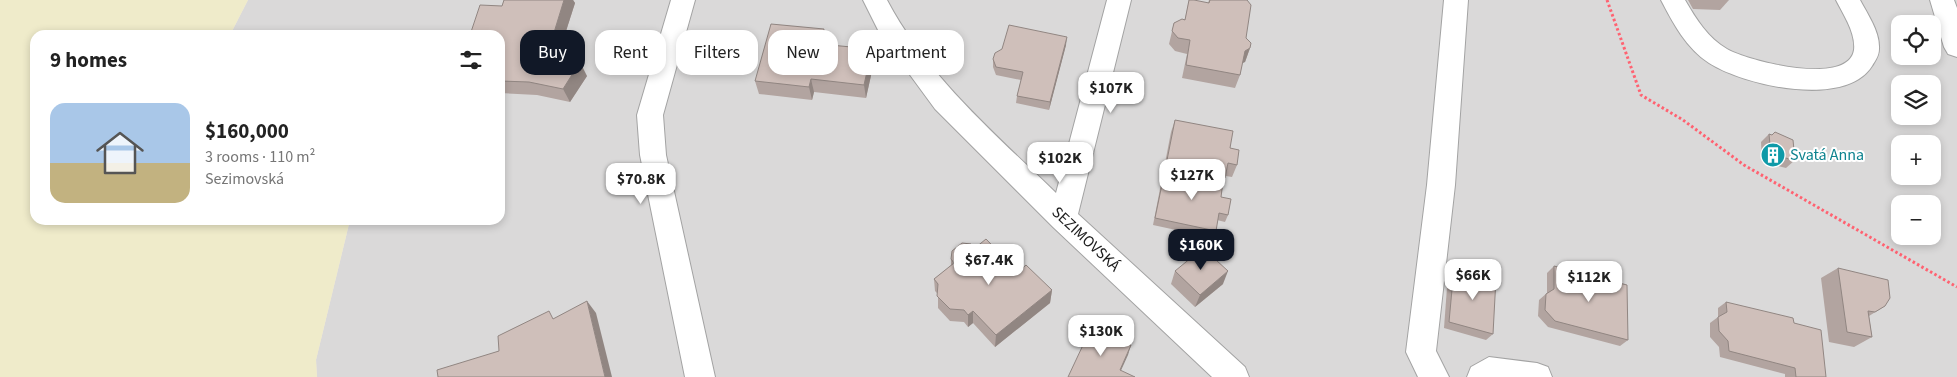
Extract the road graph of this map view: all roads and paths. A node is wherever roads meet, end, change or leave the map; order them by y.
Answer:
1 (683, 0) edge
2 (875, 0) edge
3 (1119, 0) edge
4 (1456, 0) edge
5 (1673, 0) edge
6 (1848, 0) edge
7 (1942, 0) edge
8 (1608, 1) edge
9 (1957, 47) edge
10 (1063, 218) junction
11 (1957, 287) edge
12 (1232, 376) edge
13 (700, 377) edge
14 (1434, 377) edge
15 (1482, 377) edge
16 (1537, 377) edge

1 - 13 street
2 - 10 street, SEZIMOVSKÁ
3 - 10 street
4 - 14 street
5 - 6 street
7 - 9 street
8 - 11 path
10 - 12 street, SEZIMOVSKÁ
15 - 16 street

